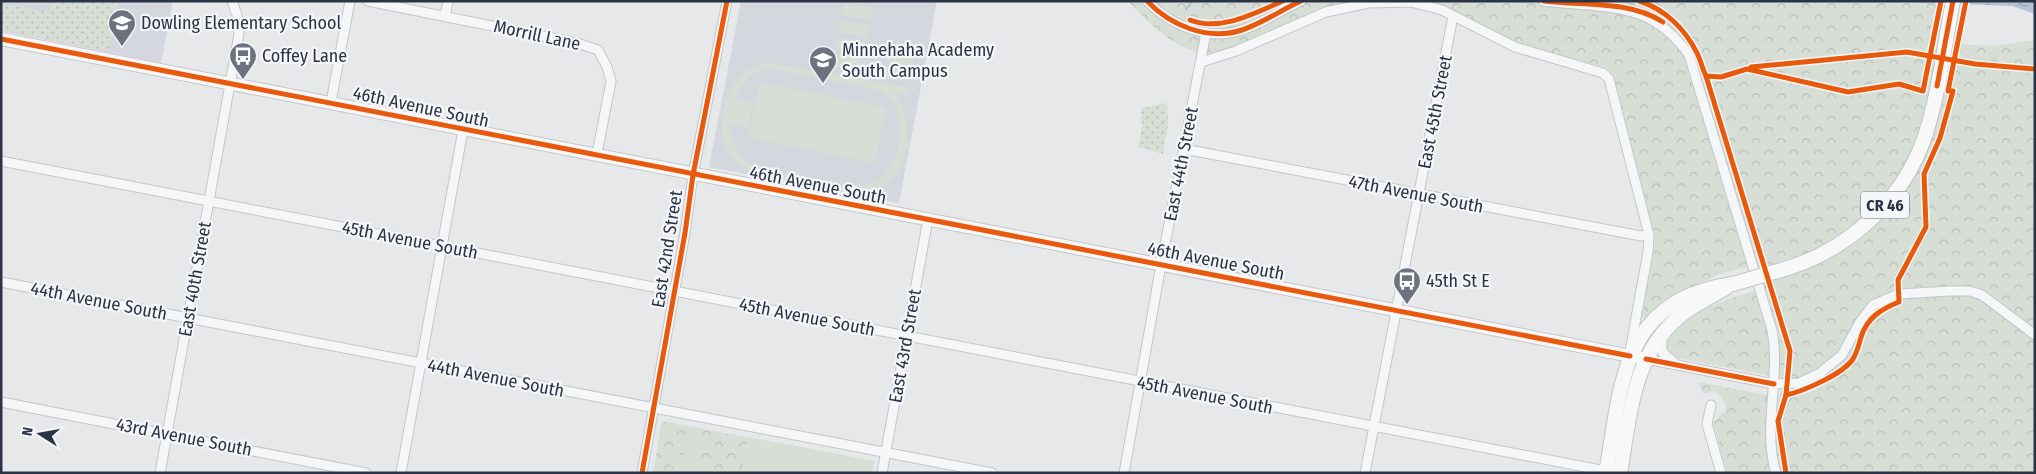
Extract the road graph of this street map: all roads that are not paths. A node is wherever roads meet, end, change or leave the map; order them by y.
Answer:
1 (232, 1) edge
2 (350, 1) edge
3 (368, 1) edge
4 (448, 1) edge
5 (727, 1) edge
6 (1147, 1) edge
7 (1301, 1) edge
8 (1544, 1) edge
9 (1953, 1) edge
10 (445, 16) junction
11 (1453, 16) junction
12 (1206, 33) junction
13 (1, 39) edge
14 (1201, 62) junction
15 (231, 84) junction
16 (331, 102) junction
17 (463, 130) junction
18 (1184, 149) junction
19 (597, 154) junction
20 (1, 161) edge
21 (693, 175) junction
22 (1418, 195) junction
23 (209, 202) junction
24 (928, 220) junction
25 (1649, 235) junction
26 (442, 246) junction
27 (1161, 265) junction
28 (1, 282) edge
29 (1733, 284) junction
30 (675, 291) junction
31 (1395, 310) junction
32 (188, 318) junction
33 (1662, 335) junction
34 (2035, 335) edge
35 (907, 336) junction
36 (1630, 356) junction
37 (1646, 359) junction
38 (421, 363) junction
39 (1679, 366) junction
40 (1139, 382) junction
41 (1774, 384) junction
42 (1, 402) edge
43 (1711, 405) dead end
44 (653, 408) junction
45 (1374, 426) junction
46 (167, 434) junction
47 (886, 453) junction
48 (1612, 472) edge
49 (160, 473) edge
50 (366, 473) edge
51 (401, 473) edge
52 (642, 473) edge
53 (882, 473) edge
54 (992, 473) edge
55 (1124, 473) edge
56 (1365, 473) edge
57 (1720, 473) edge
58 (1776, 473) edge

1 - 15 street
2 - 16 street
3 - 10 street, Morrill Lane
4 - 10 street
5 - 21 street, East 42nd Street
6 - 12 street
7 - 12 street
8 - 41 street
9 - 29 main road, CR 46, bridge
10 - 19 street, Morrill Lane
11 - 14 street
11 - 22 street, East 45th Street
11 - 25 street
12 - 14 street, East 44th Street
13 - 15 street, 46th Avenue South
14 - 18 street, East 44th Street
15 - 16 street, 46th Avenue South
15 - 23 street, East 40th Street
16 - 17 street, 46th Avenue South
17 - 19 street, 46th Avenue South
17 - 26 street
18 - 22 street, 47th Avenue South
18 - 27 street, East 44th Street
19 - 21 street, 46th Avenue South
20 - 23 street, 45th Avenue South
21 - 24 street, 46th Avenue South
21 - 30 street, East 42nd Street
22 - 25 street, 47th Avenue South
22 - 31 street, East 45th Street
23 - 26 street, 45th Avenue South
23 - 32 street, East 40th Street
24 - 27 street, 46th Avenue South
24 - 35 street, East 43rd Street
25 - 36 street
26 - 30 street, 45th Avenue South
26 - 38 street
27 - 31 street, 46th Avenue South
27 - 40 street, East 44th Street
28 - 32 street, 44th Avenue South
29 - 33 main road, CR 46
29 - 36 main road, CR 46
30 - 35 street, 45th Avenue South
30 - 44 street, East 42nd Street
31 - 36 street, 46th Avenue South
31 - 45 street, East 45th Street
32 - 38 street, 44th Avenue South
32 - 46 street, East 40th Street
33 - 37 main road, CR 46
33 - 39 street
34 - 41 street, 46th Avenue South
35 - 40 street, 45th Avenue South
35 - 47 street, East 43rd Street
36 - 37 street, 46th Avenue South
36 - 48 main road, CR 46
37 - 39 street, 46th Avenue South
37 - 48 main road, CR 46
38 - 44 street, 44th Avenue South
38 - 51 street
39 - 41 street, 46th Avenue South
40 - 45 street, 45th Avenue South
40 - 55 street, East 44th Street
41 - 58 street
42 - 46 street, 43rd Avenue South
43 - 57 street
44 - 47 street, 44th Avenue South
44 - 52 street, East 42nd Street
45 - 48 street, 45th Avenue South
45 - 56 street, East 45th Street
46 - 49 street, East 40th Street
46 - 50 street, 43rd Avenue South
47 - 53 street, East 43rd Street
47 - 54 street, 44th Avenue South

